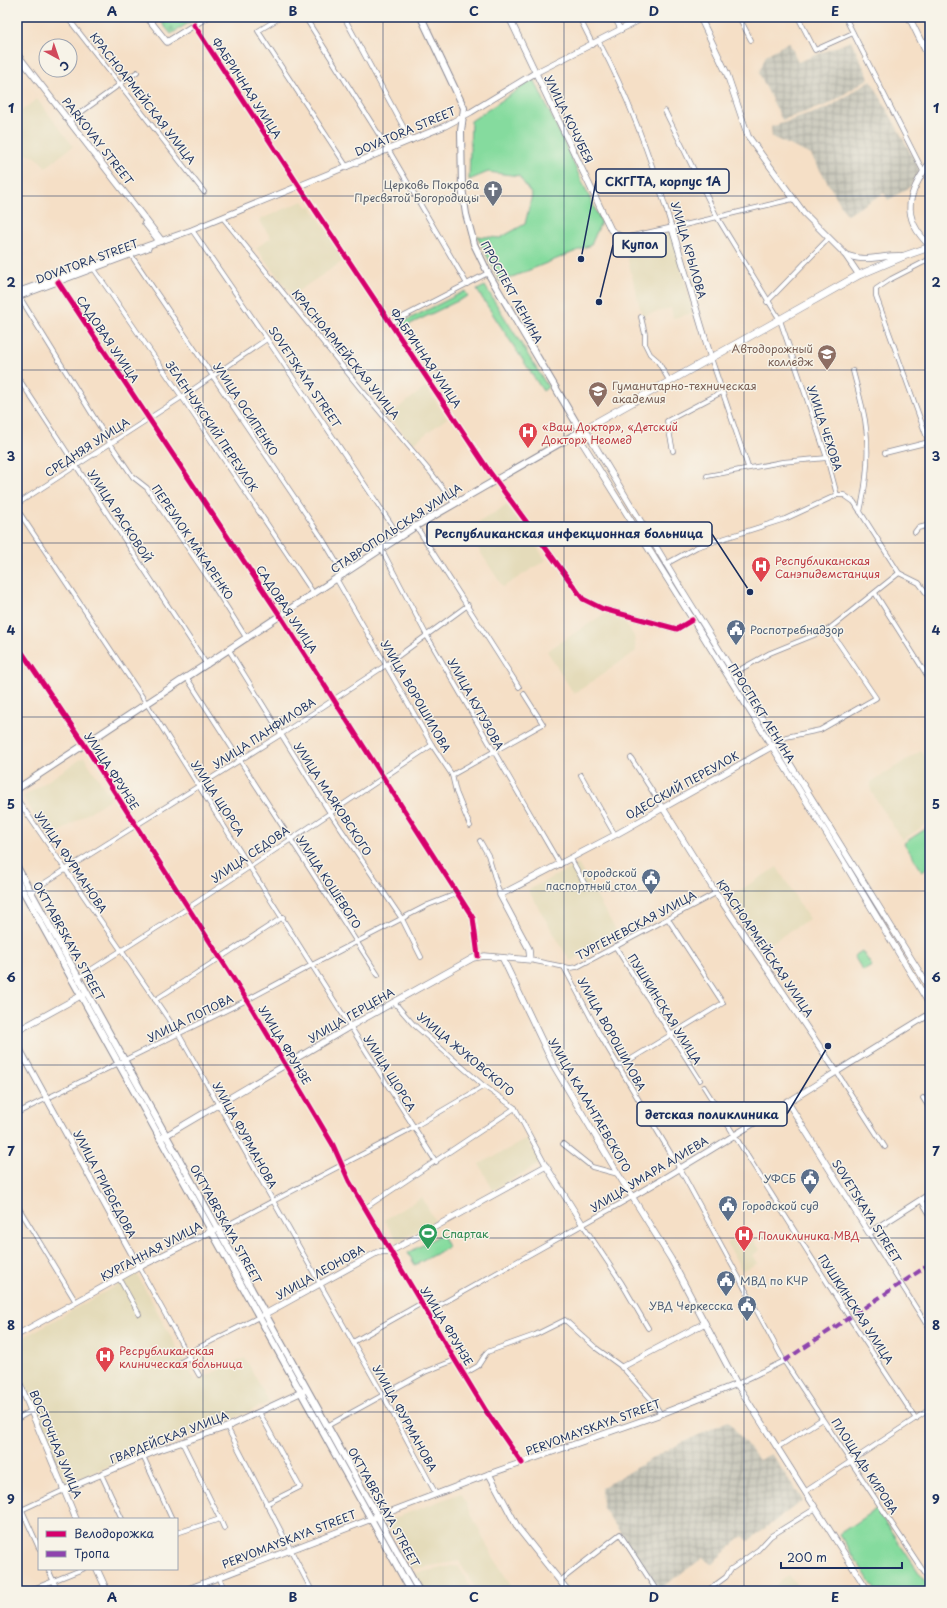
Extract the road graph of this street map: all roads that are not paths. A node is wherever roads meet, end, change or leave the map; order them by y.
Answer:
1 (67, 17) edge
2 (147, 17) edge
3 (207, 17) edge
4 (281, 17) edge
5 (305, 17) edge
6 (344, 17) edge
7 (421, 17) edge
8 (509, 17) edge
9 (579, 17) edge
10 (614, 17) edge
11 (645, 17) edge
12 (700, 17) edge
13 (739, 17) edge
14 (798, 17) edge
15 (845, 17) edge
16 (909, 17) edge
17 (194, 25) junction
18 (621, 30) junction
19 (853, 33) junction
20 (751, 40) dead end
21 (930, 40) edge
22 (599, 42) junction
23 (920, 43) junction
24 (593, 45) junction
25 (17, 54) edge
26 (930, 60) edge
27 (137, 72) dead end
28 (535, 73) junction
29 (120, 85) junction
30 (665, 111) dead end
31 (464, 117) junction
32 (69, 122) junction
33 (411, 141) junction
34 (388, 150) junction
35 (930, 162) edge
36 (347, 167) junction
37 (924, 171) junction
38 (299, 186) junction
39 (204, 192) dead end
40 (793, 198) junction
41 (718, 217) junction
42 (223, 218) junction
43 (144, 223) dead end
44 (672, 228) junction
45 (192, 230) junction
46 (829, 238) junction
47 (161, 241) junction
48 (930, 246) edge
49 (844, 254) junction
50 (131, 255) junction
51 (904, 256) junction
52 (930, 259) edge
53 (94, 269) junction
54 (488, 273) junction
55 (860, 275) junction
56 (58, 282) junction
57 (467, 284) junction
58 (18, 295) edge
59 (767, 302) junction
60 (641, 317) dead end
61 (780, 320) junction
62 (391, 323) junction
63 (267, 339) junction
64 (711, 358) junction
65 (853, 371) dead end
66 (213, 375) junction
67 (17, 376) edge
68 (670, 382) junction
69 (722, 392) junction
70 (182, 397) junction
71 (148, 419) junction
72 (581, 431) junction
73 (110, 443) junction
74 (929, 444) edge
75 (673, 451) dead end
76 (885, 453) dead end
77 (827, 458) junction
78 (76, 466) junction
79 (748, 467) junction
80 (707, 476) dead end
81 (495, 479) junction
82 (837, 495) junction
83 (454, 503) junction
84 (17, 504) edge
85 (17, 509) edge
86 (860, 512) junction
87 (930, 524) edge
88 (416, 526) junction
89 (915, 532) dead end
90 (400, 537) junction
91 (382, 550) junction
92 (666, 564) junction
93 (899, 572) junction
94 (344, 575) junction
95 (337, 580) junction
96 (875, 593) junction
97 (314, 594) junction
98 (930, 598) edge
99 (468, 605) junction
100 (281, 617) junction
101 (692, 620) junction
102 (829, 630) junction
103 (427, 636) junction
104 (247, 639) junction
105 (17, 645) edge
106 (229, 650) junction
107 (207, 665) junction
108 (386, 665) junction
109 (734, 673) junction
110 (187, 678) junction
111 (930, 680) edge
112 (520, 687) dead end
113 (524, 694) dead end
114 (333, 699) junction
115 (147, 704) junction
116 (280, 735) junction
117 (777, 743) junction
118 (84, 744) junction
119 (432, 745) junction
120 (771, 747) junction
121 (494, 753) junction
122 (631, 758) dead end
123 (239, 759) junction
124 (452, 775) junction
125 (581, 775) dead end
126 (383, 778) junction
127 (198, 785) junction
128 (17, 789) edge
129 (17, 799) edge
130 (663, 808) junction
131 (330, 813) junction
132 (136, 825) junction
133 (470, 826) dead end
134 (615, 835) junction
135 (290, 839) junction
136 (480, 841) dead end
137 (570, 859) junction
138 (250, 865) junction
139 (560, 865) junction
140 (17, 867) edge
141 (66, 870) junction
142 (17, 880) edge
143 (586, 886) dead end
144 (28, 893) junction
145 (716, 893) junction
146 (456, 894) junction
147 (500, 895) junction
148 (188, 908) junction
149 (283, 917) junction
150 (402, 918) junction
151 (668, 919) junction
152 (356, 942) junction
153 (615, 946) junction
154 (120, 950) junction
155 (478, 956) junction
156 (421, 957) dead end
157 (221, 958) junction
158 (503, 959) junction
159 (530, 960) junction
160 (312, 964) junction
161 (564, 967) junction
162 (378, 975) dead end
163 (78, 978) junction
164 (930, 989) edge
165 (83, 994) junction
166 (155, 1000) junction
167 (247, 1000) junction
168 (394, 1002) junction
169 (930, 1005) edge
170 (930, 1014) edge
171 (351, 1026) junction
172 (17, 1031) edge
173 (178, 1033) junction
174 (672, 1034) junction
175 (17, 1044) edge
176 (121, 1062) junction
177 (285, 1065) junction
178 (618, 1067) junction
179 (836, 1071) junction
180 (700, 1080) dead end
181 (484, 1086) junction
182 (704, 1087) dead end
183 (46, 1098) junction
184 (923, 1098) dead end
185 (787, 1101) junction
186 (218, 1106) junction
187 (515, 1108) junction
188 (930, 1109) edge
189 (17, 1113) edge
190 (414, 1127) junction
191 (735, 1134) junction
192 (163, 1137) junction
193 (563, 1144) dead end
194 (885, 1146) dead end
195 (436, 1162) junction
196 (341, 1164) junction
197 (546, 1166) junction
198 (680, 1169) junction
199 (618, 1174) junction
200 (930, 1194) edge
201 (632, 1197) junction
202 (921, 1200) junction
203 (273, 1202) junction
204 (17, 1205) edge
205 (365, 1208) junction
206 (930, 1215) edge
207 (583, 1225) junction
208 (211, 1230) junction
209 (218, 1230) junction
210 (869, 1233) junction
211 (391, 1251) junction
212 (139, 1267) junction
213 (119, 1278) junction
214 (320, 1284) junction
215 (76, 1302) junction
216 (422, 1303) junction
217 (426, 1312) junction
218 (139, 1314) dead end
219 (265, 1314) junction
220 (258, 1318) junction
221 (705, 1323) junction
222 (648, 1328) dead end
223 (930, 1330) edge
224 (17, 1335) edge
225 (353, 1342) junction
226 (189, 1355) junction
227 (455, 1360) junction
228 (784, 1361) junction
229 (179, 1363) dead end
230 (622, 1367) junction
231 (464, 1374) junction
232 (199, 1375) dead end
233 (17, 1376) edge
234 (737, 1384) junction
235 (306, 1390) junction
236 (300, 1393) junction
237 (383, 1395) junction
238 (930, 1409) edge
239 (31, 1411) junction
240 (259, 1412) junction
241 (660, 1414) junction
242 (17, 1419) edge
243 (822, 1419) junction
244 (916, 1419) junction
245 (327, 1426) junction
246 (227, 1427) junction
247 (182, 1442) junction
248 (778, 1447) junction
249 (143, 1456) junction
250 (850, 1462) junction
251 (522, 1463) junction
252 (101, 1474) junction
253 (489, 1474) junction
254 (64, 1490) junction
255 (806, 1491) junction
256 (436, 1494) junction
257 (17, 1499) edge
258 (266, 1504) junction
259 (816, 1508) junction
260 (22, 1510) junction
261 (17, 1512) edge
262 (378, 1516) junction
263 (76, 1518) edge
264 (122, 1518) edge
265 (172, 1518) edge
266 (220, 1519) junction
267 (371, 1519) junction
268 (224, 1528) dead end
269 (178, 1532) edge
270 (38, 1546) edge
271 (291, 1550) junction
272 (48, 1570) edge
273 (80, 1570) edge
274 (97, 1570) edge
275 (219, 1577) junction
276 (54, 1581) junction
277 (560, 1581) junction
278 (930, 1582) edge
279 (28, 1591) edge
280 (58, 1591) edge
281 (107, 1591) edge
282 (183, 1591) edge
283 (225, 1591) edge
284 (312, 1591) edge
285 (411, 1591) edge
286 (419, 1591) edge
287 (568, 1591) edge
288 (657, 1591) edge
289 (707, 1591) edge
290 (868, 1591) edge

1 - 29 street, КРАСНОАРМЕЙСКАЯ УЛИЦА
2 - 17 street
3 - 17 street
4 - 36 street
5 - 34 street
6 - 33 street
7 - 31 main road, ПРОСПЕКТ ЛЕНИНА
8 - 28 street, УЛИЦА КОЧУБЕЯ
9 - 24 street
10 - 18 street
11 - 18 street, DOVATORA STREET
12 - 40 street
13 - 20 street
14 - 19 street
15 - 19 street
16 - 23 street
17 - 38 street, ФАБРИЧНАЯ УЛИЦА
18 - 22 street, DOVATORA STREET
19 - 37 street
21 - 23 street
22 - 24 street, DOVATORA STREET
22 - 44 street, УЛИЦА КРЫЛОВА
23 - 26 street
24 - 28 street, DOVATORA STREET
25 - 32 street, PARKOVAY STREET
27 - 29 street
28 - 31 street, DOVATORA STREET
28 - 44 street, УЛИЦА КОЧУБЕЯ
29 - 32 street
29 - 39 street, КРАСНОАРМЕЙСКАЯ УЛИЦА
30 - 41 street, УЛИЦА ЧЕХОВА
31 - 33 street, DOVATORA STREET
31 - 54 main road, ПРОСПЕКТ ЛЕНИНА
32 - 47 street, PARKOVAY STREET
33 - 34 street, DOVATORA STREET
34 - 36 street, DOVATORA STREET
34 - 57 street
35 - 37 street
36 - 38 street, DOVATORA STREET
37 - 48 street
38 - 42 street, DOVATORA STREET
38 - 62 street, ФАБРИЧНАЯ УЛИЦА
40 - 41 street
40 - 46 street
41 - 44 street
41 - 59 street, УЛИЦА ЧЕХОВА
42 - 45 street, DOVATORA STREET
42 - 83 street, КРАСНОАРМЕЙСКАЯ УЛИЦА
43 - 47 street
44 - 64 street, УЛИЦА КРЫЛОВА
45 - 47 street, DOVATORA STREET
45 - 63 street, SOVETSKAYA STREET
46 - 49 street
46 - 59 street
47 - 50 street, DOVATORA STREET
47 - 58 street, DOVATORA STREET
48 - 51 highway, СТАВРОПОЛЬСКАЯ УЛИЦА
49 - 51 street
49 - 55 street
50 - 53 street, DOVATORA STREET
50 - 66 street, УЛИЦА ОСИПЕНКО
51 - 55 highway, СТАВРОПОЛЬСКАЯ УЛИЦА
52 - 74 street
53 - 56 street, DOVATORA STREET
53 - 70 street, ЗЕЛЕНЧУКСКИЙ ПЕРЕУЛОК
54 - 57 street
54 - 72 main road, ПРОСПЕКТ ЛЕНИНА
55 - 61 highway, СТАВРОПОЛЬСКАЯ УЛИЦА
56 - 58 street, DOVATORA STREET
56 - 71 street, САДОВАЯ УЛИЦА
57 - 62 street
58 - 73 street, ПЕРЕУЛОК МАКАРЕНКО
59 - 61 street, УЛИЦА ЧЕХОВА
60 - 68 street
61 - 64 highway, СТАВРОПОЛЬСКАЯ УЛИЦА
61 - 77 street, УЛИЦА ЧЕХОВА
62 - 81 street, ФАБРИЧНАЯ УЛИЦА
63 - 66 street, СРЕДНЯЯ УЛИЦА
63 - 90 street, SOVETSKAYA STREET
64 - 68 highway, СТАВРОПОЛЬСКАЯ УЛИЦА
64 - 69 street, УЛИЦА КРЫЛОВА
65 - 86 street
66 - 70 street, СРЕДНЯЯ УЛИЦА
66 - 94 street, УЛИЦА ОСИПЕНКО
67 - 78 street, УЛИЦА РАСКОВОЙ
68 - 72 highway, СТАВРОПОЛЬСКАЯ УЛИЦА
69 - 75 street
69 - 79 street, УЛИЦА КРЫЛОВА
70 - 71 street, СРЕДНЯЯ УЛИЦА
70 - 97 street, ЗЕЛЕНЧУКСКИЙ ПЕРЕУЛОК
71 - 73 street, СРЕДНЯЯ УЛИЦА
71 - 100 street, САДОВАЯ УЛИЦА
72 - 81 main road, СТАВРОПОЛЬСКАЯ УЛИЦА
72 - 92 street, ПРОСПЕКТ ЛЕНИНА
72 - 101 street, ПРОСПЕКТ ЛЕНИНА
73 - 78 street, СРЕДНЯЯ УЛИЦА
73 - 104 street, ПЕРЕУЛОК МАКАРЕНКО
74 - 76 street
77 - 79 street
77 - 82 street, УЛИЦА ЧЕХОВА
78 - 84 street, СРЕДНЯЯ УЛИЦА
78 - 107 street, УЛИЦА РАСКОВОЙ
79 - 80 street
81 - 83 main road, СТАВРОПОЛЬСКАЯ УЛИЦА
81 - 101 street, ФАБРИЧНАЯ УЛИЦА
82 - 86 street
82 - 92 street
83 - 88 main road, СТАВРОПОЛЬСКАЯ УЛИЦА
85 - 115 street, УЛИЦА ЩОРСА
86 - 93 street
87 - 89 street
88 - 90 main road, СТАВРОПОЛЬСКАЯ УЛИЦА
88 - 99 street
90 - 91 main road, СТАВРОПОЛЬСКАЯ УЛИЦА
91 - 94 main road, СТАВРОПОЛЬСКАЯ УЛИЦА
91 - 103 street, УЛИЦА КУТУЗОВА
92 - 109 street, ПРОСПЕКТ ЛЕНИНА
93 - 96 street
93 - 98 street
94 - 95 main road, СТАВРОПОЛЬСКАЯ УЛИЦА
95 - 97 main road, СТАВРОПОЛЬСКАЯ УЛИЦА
95 - 108 street, УЛИЦА ВОРОШИЛОВА
96 - 102 street
96 - 111 street
97 - 100 main road, СТАВРОПОЛЬСКАЯ УЛИЦА
99 - 103 street, УЛИЦА ПАНФИЛОВА
99 - 112 street
100 - 104 main road, СТАВРОПОЛЬСКАЯ УЛИЦА
100 - 114 street, САДОВАЯ УЛИЦА
101 - 120 street, ПРОСПЕКТ ЛЕНИНА
102 - 109 street
102 - 117 street, ОДЕССКИЙ ПЕРЕУЛОК
103 - 108 street, УЛИЦА ПАНФИЛОВА
103 - 121 street, УЛИЦА КУТУЗОВА
104 - 106 main road, СТАВРОПОЛЬСКАЯ УЛИЦА
105 - 118 street, УЛИЦА ФРУНЗЕ
106 - 107 main road, СТАВРОПОЛЬСКАЯ УЛИЦА
106 - 116 street, УЛИЦА МАЯКОВСКОГО
107 - 110 main road, СТАВРОПОЛЬСКАЯ УЛИЦА
108 - 114 street, УЛИЦА ПАНФИЛОВА
108 - 119 street, УЛИЦА ВОРОШИЛОВА
109 - 117 street, ПРОСПЕКТ ЛЕНИНА
110 - 115 main road, СТАВРОПОЛЬСКАЯ УЛИЦА
110 - 123 street, УЛИЦА КОШЕВОГО
113 - 121 street
114 - 116 street, УЛИЦА ПАНФИЛОВА
114 - 126 street, САДОВАЯ УЛИЦА
115 - 118 main road, СТАВРОПОЛЬСКАЯ УЛИЦА
115 - 127 street, УЛИЦА ЩОРСА
116 - 123 street, УЛИЦА ПАНФИЛОВА
116 - 131 street, УЛИЦА МАЯКОВСКОГО
117 - 120 street, ОДЕССКИЙ ПЕРЕУЛОК
117 - 164 street, ПРОСПЕКТ ЛЕНИНА
118 - 128 main road, СТАВРОПОЛЬСКАЯ УЛИЦА
118 - 132 street, УЛИЦА ФРУНЗЕ
119 - 124 street, УЛИЦА ВОРОШИЛОВА
119 - 126 street, УЛИЦА СЕДОВА
120 - 130 street, ОДЕССКИЙ ПЕРЕУЛОК
120 - 169 street, ПРОСПЕКТ ЛЕНИНА
121 - 124 street
121 - 139 street, УЛИЦА КУТУЗОВА
122 - 130 street, КРАСНОАРМЕЙСКАЯ УЛИЦА
123 - 127 street, УЛИЦА ПАНФИЛОВА
123 - 135 street, УЛИЦА КОШЕВОГО
124 - 133 street, УЛИЦА ВОРОШИЛОВА
125 - 134 street
126 - 131 street, УЛИЦА СЕДОВА
126 - 146 street, САДОВАЯ УЛИЦА
127 - 132 street, УЛИЦА ПАНФИЛОВА
127 - 138 street, УЛИЦА ЩОРСА
129 - 141 street, УЛИЦА ФУРМАНОВА
130 - 134 street, ОДЕССКИЙ ПЕРЕУЛОК
130 - 145 street, КРАСНОАРМЕЙСКАЯ УЛИЦА
131 - 135 street, УЛИЦА СЕДОВА
131 - 150 street, УЛИЦА МАЯКОВСКОГО
132 - 141 street, УЛИЦА ПАНФИЛОВА
132 - 148 street, УЛИЦА ФРУНЗЕ
134 - 137 street, ОДЕССКИЙ ПЕРЕУЛОК
135 - 138 street, УЛИЦА СЕДОВА
135 - 152 street, УЛИЦА КОШЕВОГО
136 - 147 street
137 - 139 street, ОДЕССКИЙ ПЕРЕУЛОК
137 - 143 street
138 - 148 street, УЛИЦА СЕДОВА
138 - 149 street, УЛИЦА ЩОРСА
139 - 147 street, ОДЕССКИЙ ПЕРЕУЛОК
140 - 144 main road, OKTYABRSKAYA STREET
141 - 144 street, УЛИЦА ПАНФИЛОВА
141 - 154 street, УЛИЦА ФУРМАНОВА
142 - 144 main road, OKTYABRSKAYA STREET
144 - 163 main road, OKTYABRSKAYA STREET
144 - 165 main road, OKTYABRSKAYA STREET
145 - 151 street, ТУРГЕНЕВСКАЯ УЛИЦА
145 - 179 street, КРАСНОАРМЕЙСКАЯ УЛИЦА
146 - 150 street, УЛИЦА ПОПОВА
146 - 155 street, САДОВАЯ УЛИЦА
147 - 159 street
148 - 154 street, УЛИЦА СЕДОВА
148 - 157 street, УЛИЦА ФРУНЗЕ
149 - 157 street
149 - 160 street, УЛИЦА ЩОРСА
150 - 152 street, УЛИЦА ПОПОВА
150 - 156 street, УЛИЦА МАЯКОВСКОГО
151 - 153 street, ТУРГЕНЕВСКАЯ УЛИЦА
151 - 174 street
152 - 160 street, УЛИЦА ПОПОВА
152 - 162 street, УЛИЦА КОШЕВОГО
153 - 161 street, ТУРГЕНЕВСКАЯ УЛИЦА
153 - 174 street, ПУШКИНСКАЯ УЛИЦА
154 - 163 street, УЛИЦА СЕДОВА
154 - 166 street, УЛИЦА ФУРМАНОВА
155 - 158 street
155 - 168 street, УЛИЦА ГЕРЦЕНА
157 - 166 street
157 - 167 street, УЛИЦА ФРУНЗЕ
158 - 159 street
158 - 199 street, УЛИЦА КАЛАНТАЕВСКОГО
159 - 161 street
160 - 167 street, УЛИЦА ПОПОВА
160 - 171 street, УЛИЦА ЩОРСА
161 - 178 street, УЛИЦА ВОРОШИЛОВА
163 - 165 main road, OKTYABRSKAYA STREET
165 - 172 street
165 - 176 main road, OKTYABRSKAYA STREET
166 - 173 street, УЛИЦА ФУРМАНОВА
167 - 173 street, УЛИЦА ПОПОВА
167 - 177 street, УЛИЦА ФРУНЗЕ
168 - 171 street, УЛИЦА ГЕРЦЕНА
168 - 181 street, УЛИЦА ЖУКОВСКОГО
170 - 179 street, УЛИЦА УМАРА АЛИЕВА
171 - 177 street, УЛИЦА ГЕРЦЕНА
171 - 190 street, УЛИЦА ЩОРСА
173 - 176 street, УЛИЦА ПОПОВА
173 - 186 street, УЛИЦА ФУРМАНОВА
174 - 178 street
174 - 180 street, ПУШКИНСКАЯ УЛИЦА
175 - 183 street, УЛИЦА ГРИБОЕДОВА
176 - 183 street, УЛИЦА ПОПОВА
176 - 192 main road, OKTYABRSKAYA STREET
177 - 186 street, УЛИЦА ГЕРЦЕНА
177 - 196 street, УЛИЦА ФРУНЗЕ
178 - 198 street, УЛИЦА ВОРОШИЛОВА
179 - 185 street, УЛИЦА УМАРА АЛИЕВА
179 - 194 street, КРАСНОАРМЕЙСКАЯ УЛИЦА
181 - 187 street, УЛИЦА ЖУКОВСКОГО
181 - 190 street, КУРГАННАЯ УЛИЦА
182 - 191 street, ПУШКИНСКАЯ УЛИЦА
183 - 189 street, УЛИЦА ПОПОВА
183 - 212 street, УЛИЦА ГРИБОЕДОВА
184 - 188 street
185 - 191 street, УЛИЦА УМАРА АЛИЕВА
185 - 210 street, SOVETSKAYA STREET
186 - 192 street, УЛИЦА ГЕРЦЕНА
186 - 203 street, УЛИЦА ФУРМАНОВА
187 - 195 street
187 - 197 street, УЛИЦА ЖУКОВСКОГО
190 - 195 street, УЛИЦА ЩОРСА
190 - 196 street, КУРГАННАЯ УЛИЦА
191 - 198 street, УЛИЦА УМАРА АЛИЕВА
191 - 244 street, ПУШКИНСКАЯ УЛИЦА
192 - 208 main road, OKTYABRSKAYA STREET
192 - 209 main road, OKTYABRSKAYA STREET
193 - 199 street
195 - 205 street
196 - 203 street, КУРГАННАЯ УЛИЦА
196 - 205 street, УЛИЦА ФРУНЗЕ
197 - 207 street, УЛИЦА ЖУКОВСКОГО
197 - 211 street, УЛИЦА ЛЕОНОВА
198 - 201 street, УЛИЦА УМАРА АЛИЕВА
198 - 228 street, УЛИЦА ВОРОШИЛОВА
199 - 201 street, УЛИЦА КАЛАНТАЕВСКОГО
200 - 202 street
201 - 207 street, УЛИЦА УМАРА АЛИЕВА
201 - 221 street, УЛИЦА КАЛАНТАЕВСКОГО
202 - 206 street
202 - 210 street
203 - 209 street, КУРГАННАЯ УЛИЦА
203 - 214 street, УЛИЦА ФУРМАНОВА
204 - 215 street
205 - 211 street, УЛИЦА ФРУНЗЕ
207 - 217 street, УЛИЦА УМАРА АЛИЕВА
207 - 222 street, УЛИЦА ЖУКОВСКОГО
208 - 209 street, КУРГАННАЯ УЛИЦА
208 - 212 street, КУРГАННАЯ УЛИЦА
208 - 220 main road, OKTYABRSKAYA STREET
209 - 219 main road, OKTYABRSKAYA STREET
210 - 223 street, SOVETSKAYA STREET
211 - 214 street, УЛИЦА ЛЕОНОВА
211 - 216 street, УЛИЦА ФРУНЗЕ
212 - 213 street, КУРГАННАЯ УЛИЦА
212 - 226 street, УЛИЦА ГРИБОЕДОВА
213 - 215 street, КУРГАННАЯ УЛИЦА
213 - 218 street
214 - 219 street, УЛИЦА ЛЕОНОВА
214 - 225 street, УЛИЦА ФУРМАНОВА
215 - 224 street, КУРГАННАЯ УЛИЦА
216 - 217 street, УЛИЦА ФРУНЗЕ
216 - 225 street
217 - 227 street, УЛИЦА ФРУНЗЕ
219 - 220 street, УЛИЦА ЛЕОНОВА
219 - 235 main road, OKTYABRSKAYA STREET
220 - 226 street, УЛИЦА ЛЕОНОВА
220 - 236 main road, OKTYABRSKAYA STREET
221 - 230 street
221 - 234 street, УЛИЦА КАЛАНТАЕВСКОГО
225 - 237 street, УЛИЦА ФУРМАНОВА
226 - 229 street, УЛИЦА ЛЕОНОВА
226 - 232 street, УЛИЦА ГРИБОЕДОВА
227 - 231 street, УЛИЦА ФРУНЗЕ
227 - 237 street
228 - 234 street, PERVOMAYSKAYA STREET
228 - 243 street, ПЛОЩАДЬ КИРОВА
230 - 231 street
230 - 241 street
231 - 251 street, УЛИЦА ФРУНЗЕ
233 - 239 street, ВОСТОЧНАЯ УЛИЦА
234 - 241 street, PERVOMAYSKAYA STREET
234 - 248 street
235 - 236 street, ГВАРДЕЙСКАЯ УЛИЦА
235 - 245 main road, OKTYABRSKAYA STREET
236 - 240 street, ГВАРДЕЙСКАЯ УЛИЦА
236 - 267 main road, OKTYABRSKAYA STREET
237 - 245 street
237 - 256 street, УЛИЦА ФУРМАНОВА
238 - 244 street
239 - 242 street
239 - 254 street, ВОСТОЧНАЯ УЛИЦА
240 - 246 street, ГВАРДЕЙСКАЯ УЛИЦА
240 - 258 street
241 - 251 street, PERVOMAYSKAYA STREET
243 - 248 street
243 - 250 street, ПЛОЩАДЬ КИРОВА
244 - 250 street
245 - 262 main road, OKTYABRSKAYA STREET
246 - 247 street, ГВАРДЕЙСКАЯ УЛИЦА
246 - 258 street
247 - 249 street, ГВАРДЕЙСКАЯ УЛИЦА
247 - 266 street
248 - 255 street
249 - 252 street, ГВАРДЕЙСКАЯ УЛИЦА
249 - 265 street
250 - 255 street
250 - 278 street, ПЛОЩАДЬ КИРОВА
251 - 253 street, PERVOMAYSKAYA STREET
252 - 254 street, ГВАРДЕЙСКАЯ УЛИЦА
252 - 264 street
253 - 256 street, PERVOMAYSKAYA STREET
253 - 277 street
254 - 260 street, ГВАРДЕЙСКАЯ УЛИЦА
254 - 263 street, ВОСТОЧНАЯ УЛИЦА
255 - 259 street
256 - 262 street, PERVOMAYSKAYA STREET
257 - 260 street
258 - 271 street
259 - 289 street
259 - 290 street
260 - 261 street, ГВАРДЕЙСКАЯ УЛИЦА
260 - 270 street
262 - 267 street, PERVOMAYSKAYA STREET
262 - 286 main road, OKTYABRSKAYA STREET
266 - 268 street
266 - 269 street
267 - 271 street, PERVOMAYSKAYA STREET
267 - 285 main road, OKTYABRSKAYA STREET
271 - 275 street, PERVOMAYSKAYA STREET
271 - 284 street
272 - 276 street
273 - 276 street
274 - 281 street
275 - 282 street, PERVOMAYSKAYA STREET
275 - 283 street
276 - 279 street
276 - 280 street
277 - 287 street
277 - 288 street

